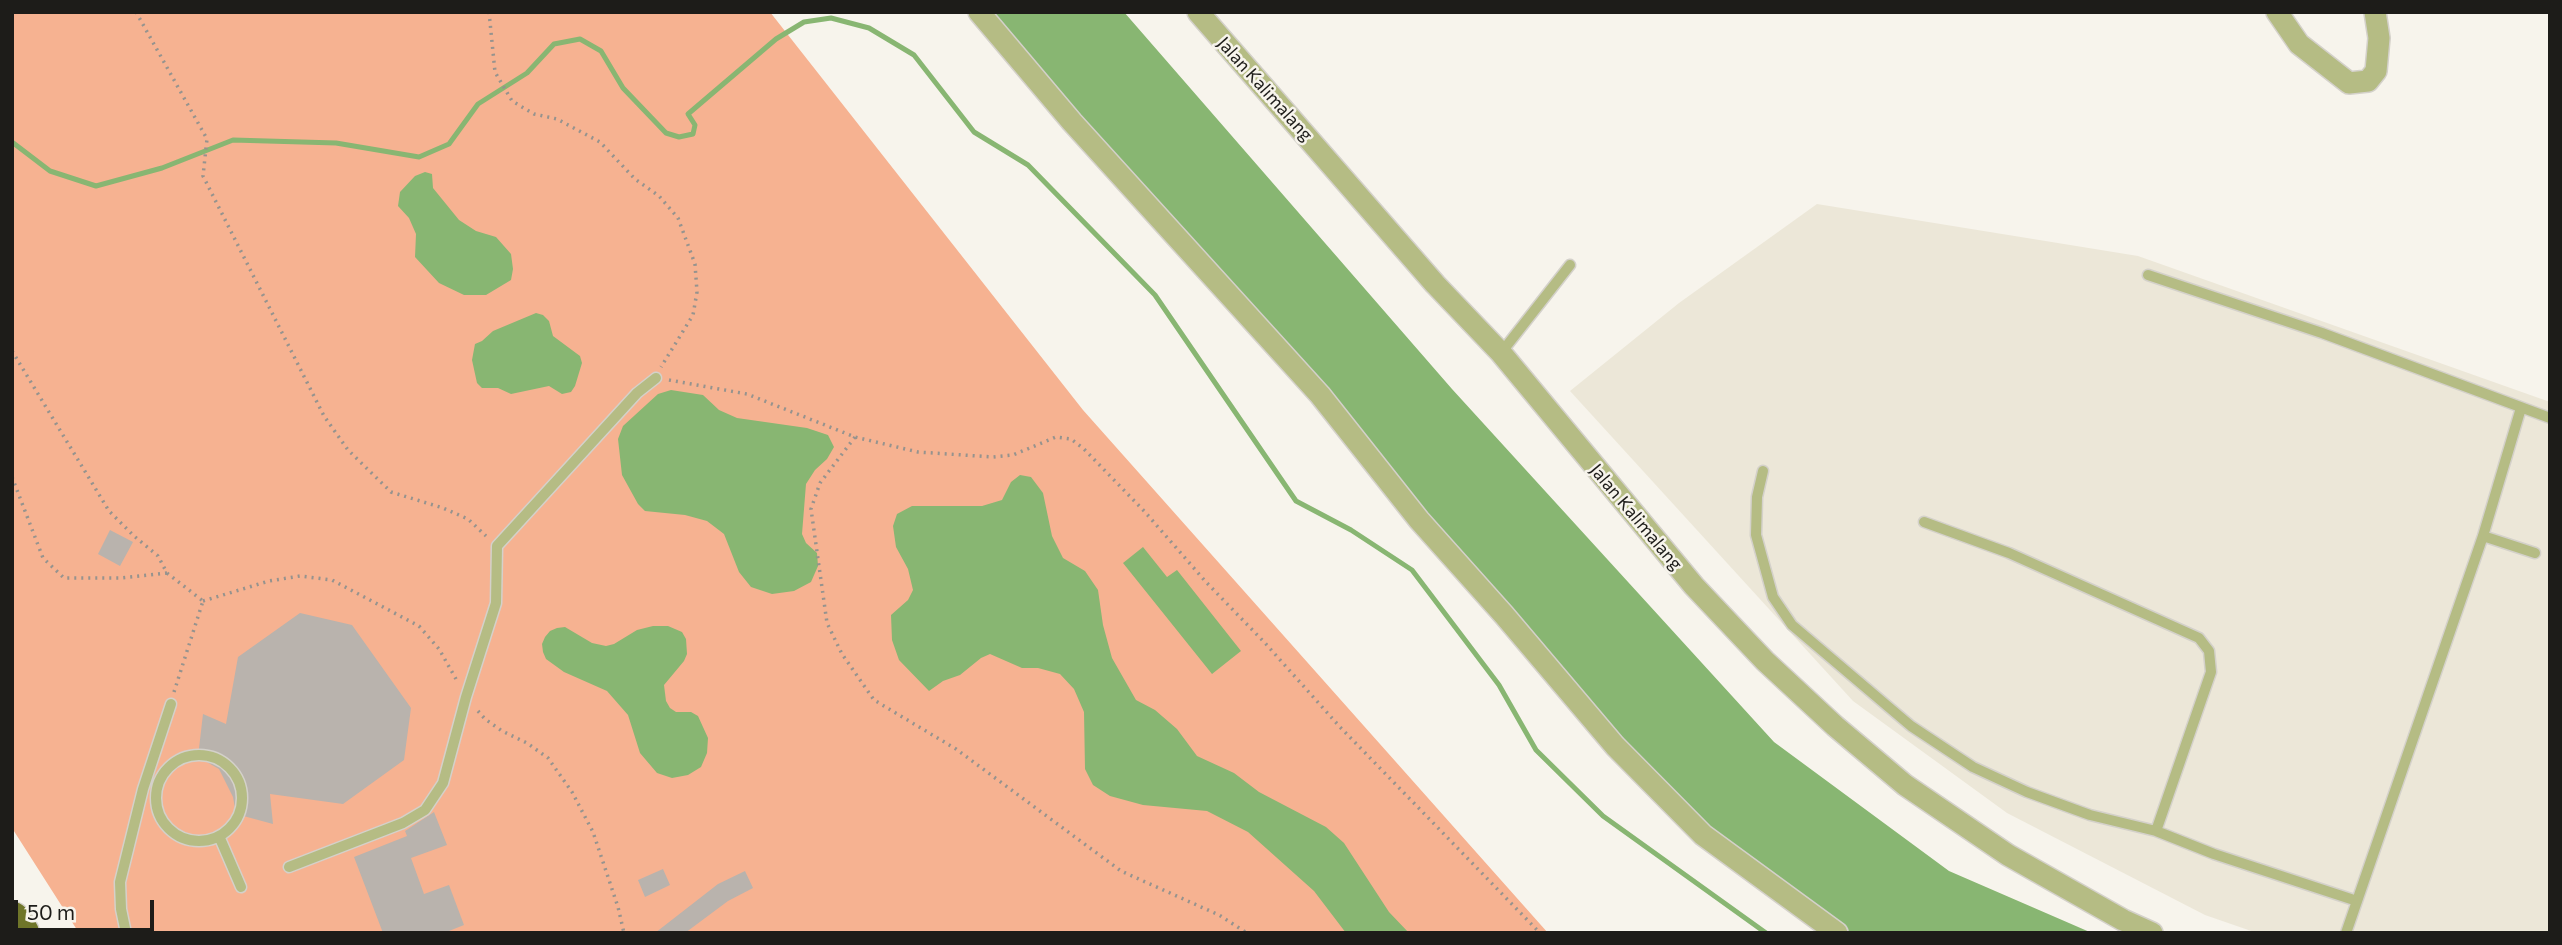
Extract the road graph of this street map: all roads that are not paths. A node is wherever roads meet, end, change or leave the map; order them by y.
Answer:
1 (979, 12) edge
2 (1198, 12) edge
3 (2277, 12) edge
4 (2375, 12) edge
5 (1570, 265) dead end
6 (2148, 275) dead end
7 (1501, 353) junction
8 (656, 378) road end
9 (2521, 408) junction
10 (2550, 418) edge
11 (1763, 471) dead end
12 (1924, 522) dead end
13 (2483, 536) junction
14 (2535, 553) dead end
15 (171, 704) road end
16 (144, 789) junction
17 (156, 792) junction
18 (2155, 831) junction
19 (219, 836) junction
20 (289, 867) dead end
21 (241, 887) dead end
22 (2357, 901) junction
23 (12, 921) edge
24 (20, 933) edge
25 (126, 933) edge
26 (1837, 933) edge
27 (2152, 933) edge
28 (2346, 933) edge

1 - 26 street
2 - 7 street, Jalan Kalimalang
3 - 4 street
5 - 7 lane
6 - 9 lane
7 - 27 street, Jalan Kalimalang
8 - 20 lane
9 - 10 lane
9 - 13 lane
11 - 18 lane
12 - 18 lane
13 - 14 lane
13 - 22 lane
15 - 16 lane
16 - 17 lane
16 - 25 lane
17 - 19 lane
17 - 19 lane
18 - 22 lane
19 - 21 lane
22 - 28 lane
23 - 24 highway

